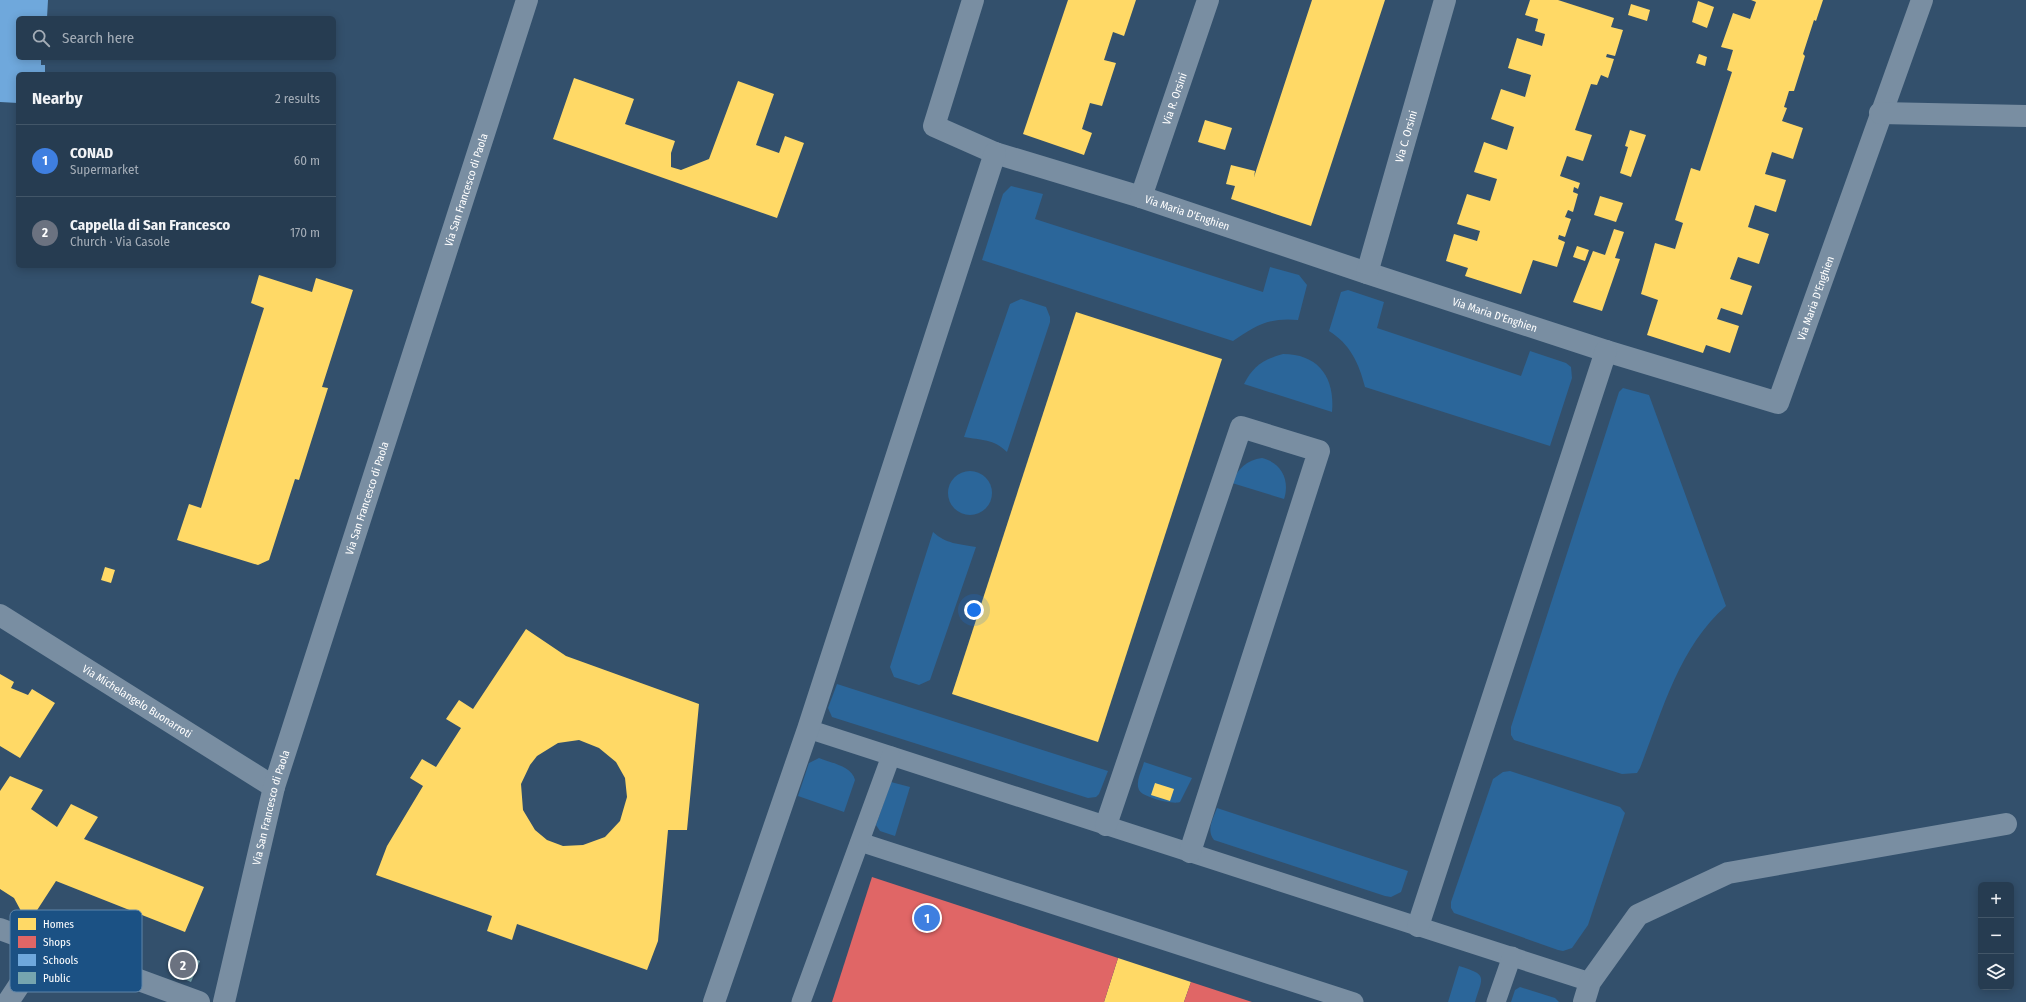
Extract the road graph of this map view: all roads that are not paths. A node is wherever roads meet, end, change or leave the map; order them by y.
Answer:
1 (527, 0) edge
2 (973, 0) edge
3 (1208, 0) edge
4 (1445, 0) edge
5 (1922, 0) edge
6 (1880, 113) junction
7 (2026, 116) edge
8 (994, 153) junction
9 (1140, 196) junction
10 (1366, 273) junction
11 (1606, 351) junction
12 (0, 615) edge
13 (808, 729) junction
14 (891, 756) junction
15 (274, 787) junction
16 (2006, 824) dead end
17 (1106, 825) junction
18 (860, 842) junction
19 (1190, 852) junction
20 (1418, 926) junction
21 (0, 929) edge
22 (10, 933) edge
23 (1512, 956) junction
24 (142, 981) edge
25 (1590, 982) junction
26 (15, 992) edge
27 (8, 1002) edge
28 (199, 1002) edge
29 (224, 1002) edge
30 (714, 1002) edge
31 (801, 1002) edge
32 (1354, 1002) edge
33 (1496, 1002) edge
34 (1584, 1002) edge

1 - 15 street, Via San Francesco di Paola
2 - 8 street, Via Maria D'Enghien
3 - 9 street, Via R. Orsini
4 - 10 street, Via C. Orsini
5 - 6 street, Via Maria D'Enghien
6 - 7 street
6 - 11 street, Via Maria D'Enghien
8 - 9 street, Via Maria D'Enghien
8 - 13 street
9 - 10 street, Via Maria D'Enghien
10 - 11 street, Via Maria D'Enghien
11 - 20 street
12 - 15 street, Via Michelangelo Buonarroti
13 - 14 lane
13 - 30 street
14 - 17 lane
14 - 18 lane
15 - 29 street, Via San Francesco di Paola
16 - 25 street
17 - 19 lane
17 - 19 street
18 - 31 lane
18 - 32 lane
19 - 20 lane
20 - 23 lane
21 - 22 street
23 - 25 lane
23 - 33 lane
24 - 28 street
25 - 34 street
26 - 27 street

